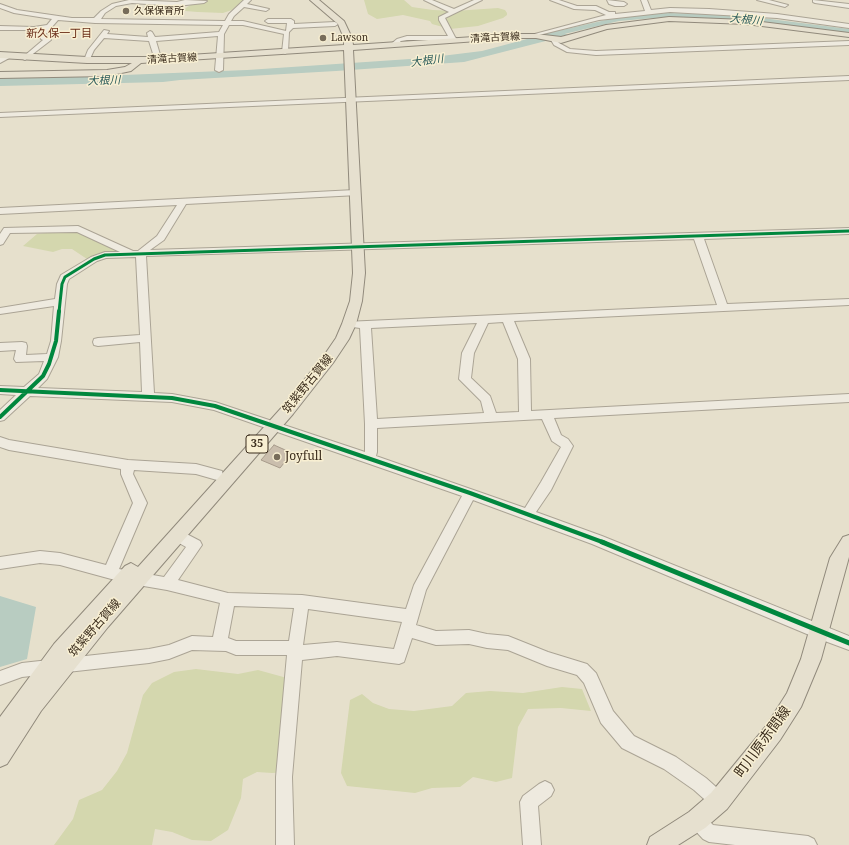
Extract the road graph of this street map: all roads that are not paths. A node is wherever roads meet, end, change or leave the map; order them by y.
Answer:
1 (248, 0) edge
2 (308, 0) edge
3 (314, 0) edge
4 (427, 0) edge
5 (461, 0) edge
6 (479, 0) edge
7 (553, 0) edge
8 (570, 0) edge
9 (610, 0) edge
10 (644, 0) edge
11 (760, 0) edge
12 (135, 1) edge
13 (189, 1) edge
14 (204, 1) dead end
15 (623, 2) edge
16 (787, 3) edge
17 (470, 4) junction
18 (564, 4) junction
19 (0, 6) edge
20 (242, 6) junction
21 (845, 6) edge
22 (266, 9) dead end
23 (814, 9) edge
24 (453, 11) junction
25 (648, 12) junction
26 (627, 13) junction
27 (608, 14) junction
28 (231, 15) junction
29 (776, 16) junction
30 (247, 17) dead end
31 (56, 18) junction
32 (598, 18) junction
33 (110, 20) junction
34 (95, 21) junction
35 (268, 21) dead end
36 (144, 22) junction
37 (226, 22) junction
38 (335, 24) junction
39 (849, 26) edge
40 (50, 27) junction
41 (0, 28) edge
42 (11, 28) junction
43 (289, 29) junction
44 (221, 34) junction
45 (849, 35) edge
46 (0, 36) edge
47 (103, 36) junction
48 (534, 36) junction
49 (152, 39) junction
50 (453, 39) junction
51 (553, 40) junction
52 (849, 43) edge
53 (346, 48) junction
54 (286, 52) junction
55 (4, 56) edge
56 (220, 56) junction
57 (25, 58) junction
58 (87, 60) junction
59 (138, 60) junction
60 (158, 60) junction
61 (0, 61) edge
62 (219, 70) dead end
63 (0, 75) edge
64 (849, 78) edge
65 (348, 100) junction
66 (0, 115) edge
67 (351, 194) junction
68 (182, 202) junction
69 (0, 211) edge
70 (849, 231) edge
71 (698, 236) junction
72 (0, 242) edge
73 (353, 247) junction
74 (136, 253) junction
75 (59, 302) junction
76 (849, 302) edge
77 (723, 308) junction
78 (0, 311) edge
79 (507, 318) junction
80 (484, 319) junction
81 (349, 324) junction
82 (365, 325) junction
83 (146, 338) junction
84 (98, 342) dead end
85 (0, 346) edge
86 (52, 357) junction
87 (0, 390) edge
88 (26, 391) junction
89 (148, 396) junction
90 (849, 398) edge
91 (546, 414) junction
92 (526, 415) junction
93 (491, 416) junction
94 (0, 417) edge
95 (371, 424) junction
96 (268, 425) junction
97 (0, 442) edge
98 (368, 459) junction
99 (128, 465) junction
100 (217, 475) junction
101 (470, 492) junction
102 (528, 514) junction
103 (177, 535) junction
104 (849, 542) edge
105 (0, 563) edge
106 (110, 573) junction
107 (132, 578) junction
108 (168, 584) junction
109 (228, 599) junction
110 (302, 602) junction
111 (409, 623) junction
112 (819, 632) junction
113 (849, 643) edge
114 (219, 644) junction
115 (295, 650) junction
116 (64, 666) junction
117 (47, 668) junction
118 (0, 678) edge
119 (0, 734) edge
120 (0, 757) edge
121 (545, 790) dead end
122 (718, 800) junction
123 (697, 820) junction
124 (286, 845) edge
125 (532, 845) edge
126 (658, 845) edge
127 (808, 845) edge

1 - 20 street
2 - 38 main road, 筑紫野古賀線 / 35
3 - 53 main road, 筑紫野古賀線 / 35
4 - 24 street
5 - 17 street
6 - 17 street
7 - 18 street
8 - 18 street
9 - 15 street
10 - 25 street
11 - 16 street
12 - 13 street
12 - 34 street
13 - 14 street
15 - 26 street
16 - 29 street
17 - 24 street
18 - 27 street
19 - 31 street
20 - 22 street
20 - 28 street
21 - 23 street
23 - 29 street
23 - 39 street
24 - 50 street
25 - 26 street
25 - 29 street
26 - 27 street
26 - 32 street
27 - 32 street
28 - 30 street
28 - 37 street
31 - 34 street
31 - 40 street
32 - 48 street
33 - 34 street
33 - 36 street
33 - 47 street
35 - 43 street
36 - 37 street
36 - 49 street
37 - 43 street
37 - 44 street
38 - 43 street
38 - 53 main road, 筑紫野古賀線 / 35
40 - 42 street
40 - 57 street
41 - 42 street
42 - 46 street
43 - 54 street
44 - 49 street
44 - 56 street
45 - 51 main road, 清滝古賀線
47 - 49 street
47 - 58 street
48 - 50 main road, 清滝古賀線
48 - 51 main road, 清滝古賀線
49 - 60 street
50 - 53 main road, 清滝古賀線
51 - 52 street
53 - 54 main road, 清滝古賀線
53 - 65 main road, 筑紫野古賀線 / 35
54 - 56 main road, 清滝古賀線
55 - 57 main road, 清滝古賀線
55 - 61 street
56 - 60 main road, 清滝古賀線
56 - 62 street
57 - 58 main road, 清滝古賀線
58 - 59 main road, 清滝古賀線
59 - 60 main road, 清滝古賀線
59 - 63 main road, 清滝古賀線
64 - 65 street
65 - 66 street
65 - 67 main road, 筑紫野古賀線 / 35
67 - 68 street
67 - 73 main road, 筑紫野古賀線 / 35
68 - 69 street
68 - 74 street
70 - 71 street
71 - 73 street
71 - 77 street
72 - 74 street
73 - 74 street
73 - 81 main road, 筑紫野古賀線 / 35
73 - 96 main road, 筑紫野古賀線 / 35
74 - 75 street
74 - 83 street
75 - 78 street
75 - 86 street
76 - 77 street
77 - 79 street
79 - 80 street
79 - 92 street
80 - 82 street
80 - 93 street
81 - 82 street
81 - 96 main road, 筑紫野古賀線 / 35
82 - 95 street
83 - 84 street
83 - 89 street
85 - 86 street
86 - 88 street
87 - 88 street
88 - 89 street
88 - 94 street
89 - 96 street
90 - 91 street
91 - 92 street
91 - 102 street
92 - 93 street
93 - 95 street
95 - 98 street
96 - 98 street
96 - 100 main road, 筑紫野古賀線 / 35
96 - 103 main road, 筑紫野古賀線 / 35
97 - 99 street
98 - 101 street
99 - 100 street
99 - 106 street
100 - 107 main road, 筑紫野古賀線 / 35
101 - 102 street
101 - 111 street
102 - 112 street
103 - 107 main road, 筑紫野古賀線 / 35
103 - 108 street
104 - 112 main road, 町川原赤間線
105 - 106 street
106 - 107 street
107 - 108 street
107 - 116 main road, 筑紫野古賀線 / 35
107 - 117 main road, 筑紫野古賀線 / 35
108 - 109 street
109 - 110 street
109 - 114 street
110 - 111 street
110 - 115 street
111 - 115 street
111 - 122 street
112 - 113 street
112 - 122 main road, 町川原赤間線
114 - 115 street
114 - 116 street
115 - 124 street
116 - 117 street
116 - 120 main road, 筑紫野古賀線 / 35
117 - 118 street
117 - 119 main road, 筑紫野古賀線 / 35
121 - 125 street
122 - 123 main road, 町川原赤間線
123 - 126 main road, 町川原赤間線
123 - 127 street

